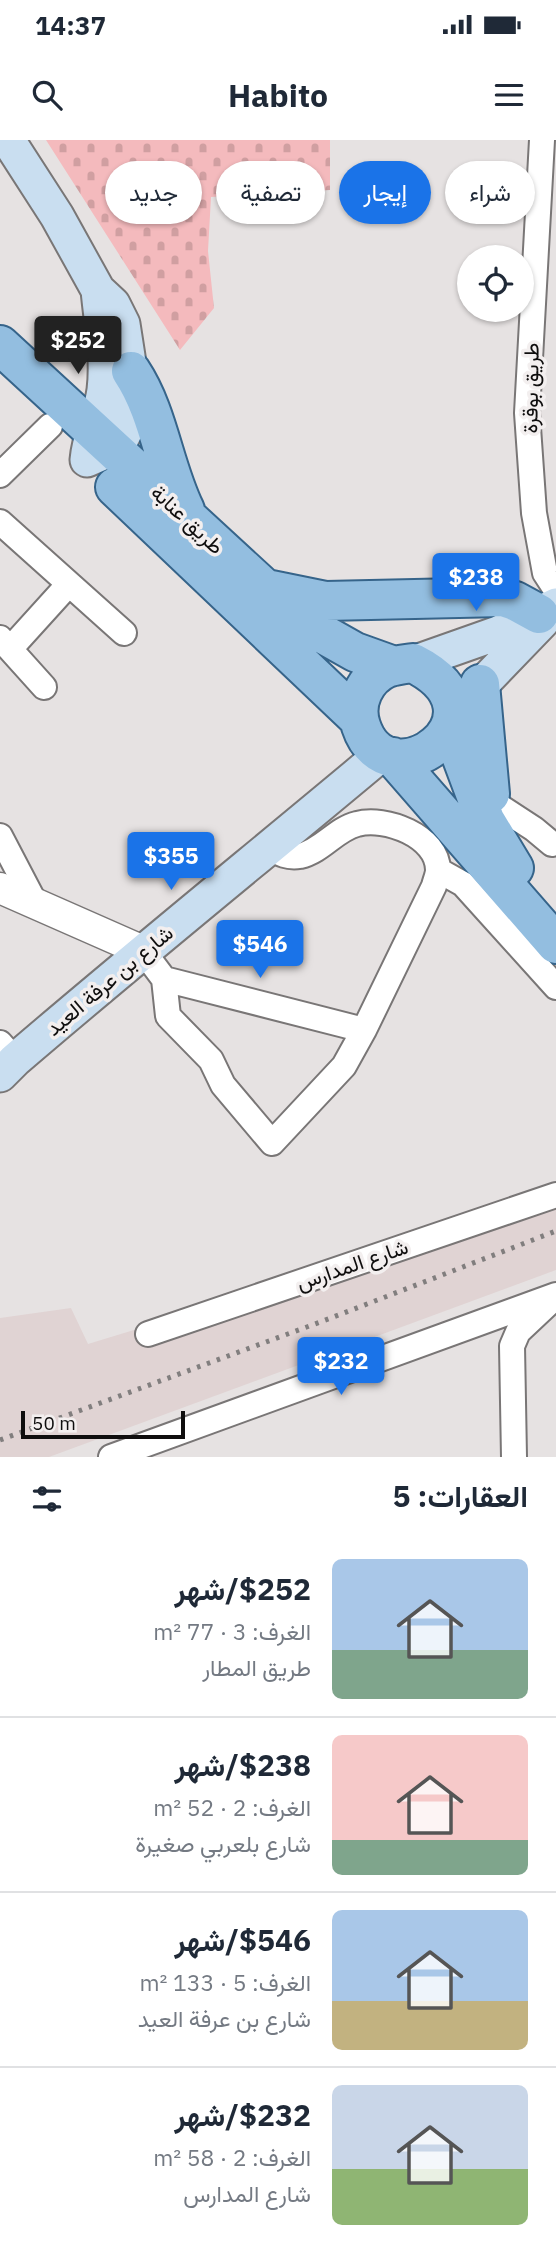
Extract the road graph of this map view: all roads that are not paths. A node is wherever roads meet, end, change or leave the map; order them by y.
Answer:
1 (8, 140) edge
2 (542, 140) edge
3 (98, 290) junction
4 (0, 345) edge
5 (131, 371) junction
6 (0, 381) edge
7 (50, 426) junction
8 (97, 446) junction
9 (0, 475) edge
10 (191, 521) junction
11 (0, 522) edge
12 (68, 585) junction
13 (262, 588) junction
14 (552, 604) edge
15 (124, 633) dead end
16 (5, 643) edge
17 (404, 665) junction
18 (480, 684) junction
19 (44, 687) dead end
20 (359, 719) junction
21 (451, 721) junction
22 (388, 755) junction
23 (491, 801) junction
24 (0, 836) edge
25 (496, 841) junction
26 (555, 845) edge
27 (270, 848) junction
28 (438, 870) junction
29 (0, 888) edge
30 (35, 903) junction
31 (556, 935) edge
32 (556, 944) edge
33 (143, 951) junction
34 (164, 979) junction
35 (556, 987) edge
36 (364, 1030) junction
37 (5, 1059) edge
38 (556, 1195) edge
39 (556, 1295) edge
40 (148, 1334) dead end
41 (111, 1457) edge
42 (514, 1457) edge

1 - 3 main road
2 - 14 street, طريق بوقرة
3 - 5 main road
3 - 8 main road
4 - 8 main road, طريق عنابة
5 - 8 main road
5 - 10 main road
6 - 7 main road, طريق عنابة
7 - 8 main road, طريق عنابة
7 - 9 street
8 - 10 main road, طريق عنابة
8 - 20 main road, طريق عنابة
10 - 13 main road, طريق عنابة
11 - 12 street
12 - 15 street
12 - 16 street
13 - 14 main road
13 - 17 main road, طريق عنابة
14 - 17 main road
14 - 18 main road
16 - 19 street
17 - 20 main road
17 - 21 main road
18 - 21 main road
18 - 23 main road
20 - 22 main road
21 - 22 main road
21 - 25 main road
22 - 27 main road, شارع بن عرفة العيد
22 - 32 main road
23 - 25 main road
23 - 26 street
24 - 30 street
25 - 31 main road
27 - 28 street
27 - 33 main road, شارع بن عرفة العيد
28 - 35 street
28 - 36 street
29 - 30 street
30 - 33 street
33 - 34 street
33 - 37 main road, شارع بن عرفة العيد
34 - 36 street
34 - 36 street
38 - 40 street, شارع المدارس
39 - 41 street
39 - 42 street

